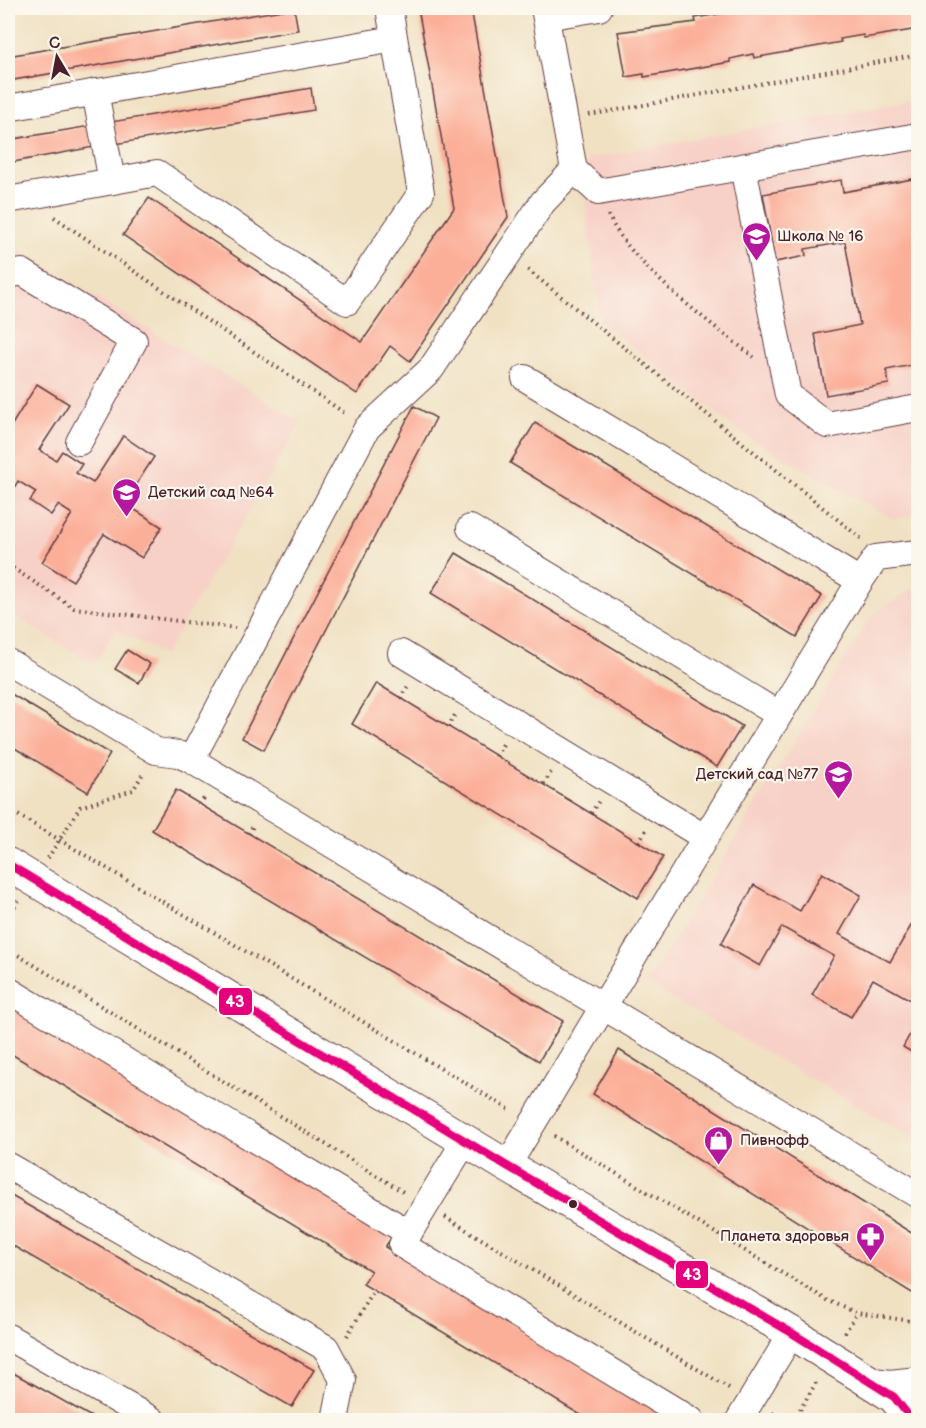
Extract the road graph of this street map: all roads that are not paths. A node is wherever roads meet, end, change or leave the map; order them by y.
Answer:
1 (388, 8) edge
2 (599, 8) edge
3 (545, 12) edge
4 (394, 39) junction
5 (95, 92) junction
6 (8, 108) edge
7 (918, 136) edge
8 (743, 167) junction
9 (574, 170) junction
10 (112, 181) junction
11 (16, 198) edge
12 (8, 275) edge
13 (525, 378) dead end
14 (918, 408) edge
15 (79, 442) dead end
16 (470, 528) dead end
17 (918, 553) edge
18 (860, 580) junction
19 (401, 653) dead end
20 (8, 662) edge
21 (778, 714) junction
22 (191, 760) junction
23 (704, 837) junction
24 (20, 871) edge
25 (8, 990) edge
26 (601, 1006) junction
27 (465, 1141) junction
28 (8, 1166) edge
29 (507, 1166) junction
30 (918, 1195) edge
31 (409, 1233) junction
32 (792, 1333) junction
33 (8, 1337) edge
34 (865, 1380) junction
35 (918, 1380) edge
36 (745, 1411) edge
37 (152, 1420) edge
38 (335, 1420) edge
39 (691, 1420) edge
40 (912, 1420) edge

1 - 4 street
2 - 3 street
3 - 9 street
4 - 5 street
4 - 10 street
5 - 6 street
5 - 10 street
7 - 8 street
8 - 9 street
8 - 14 street
9 - 22 street
10 - 11 street
12 - 15 street
13 - 18 street
16 - 21 street
17 - 18 street
18 - 21 street
19 - 23 street
20 - 22 street
21 - 23 street
22 - 26 street
23 - 26 street
24 - 27 main road
25 - 31 street
26 - 29 street
26 - 30 street
27 - 29 main road
27 - 31 street
28 - 38 street
29 - 32 main road
31 - 39 street
32 - 34 main road
32 - 36 street
33 - 37 street
34 - 35 street
34 - 40 main road

